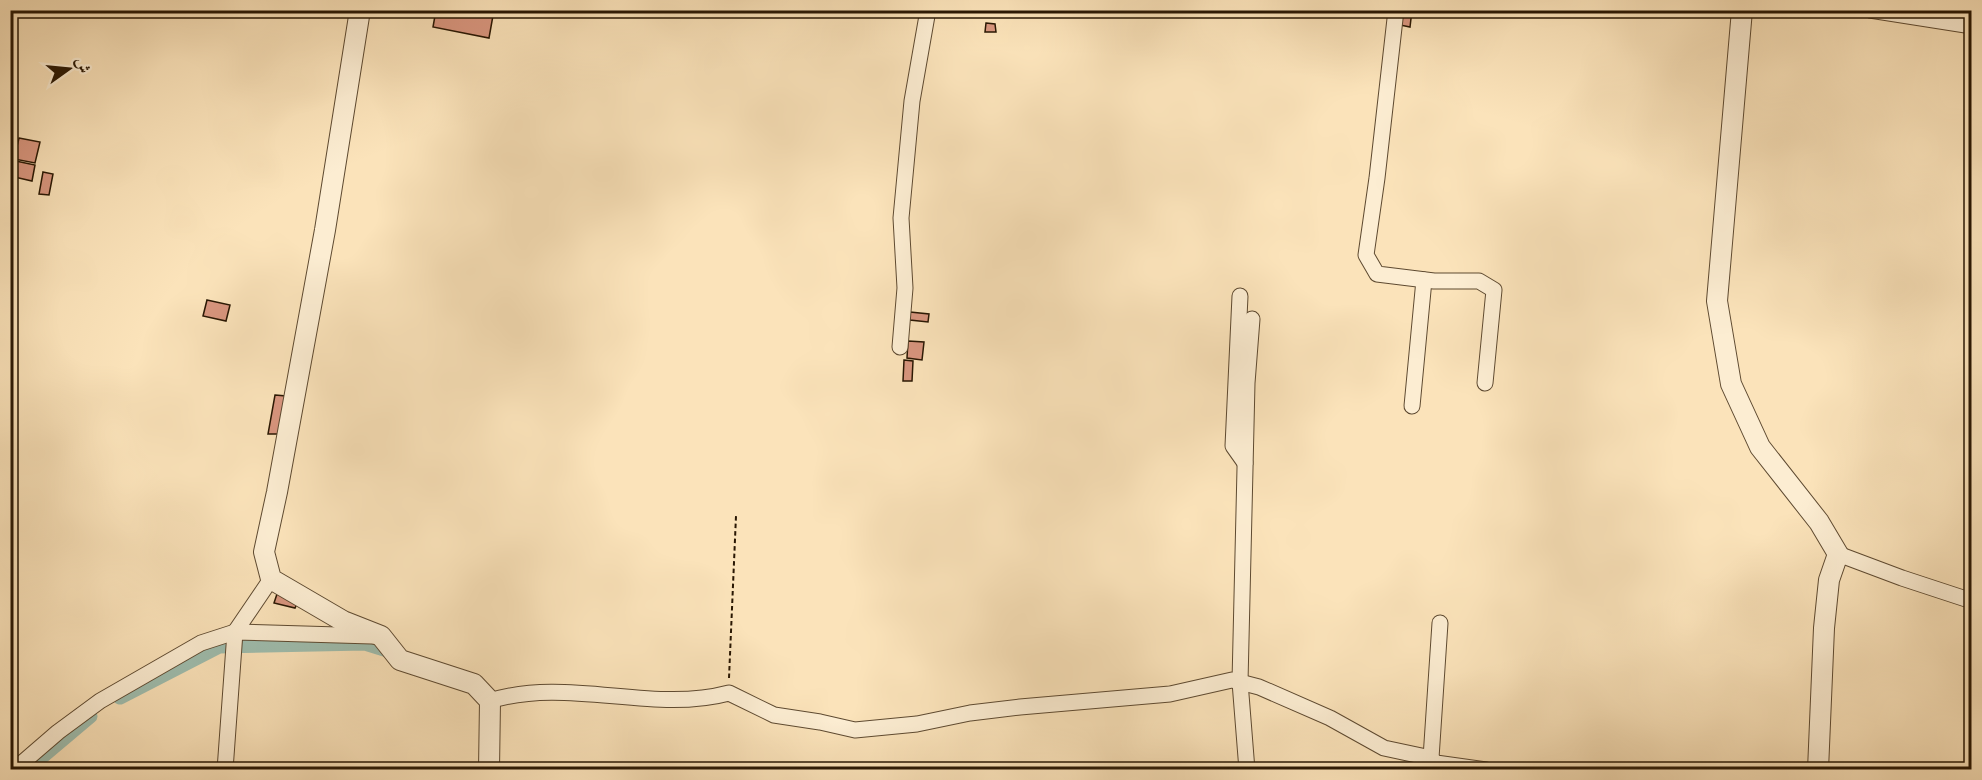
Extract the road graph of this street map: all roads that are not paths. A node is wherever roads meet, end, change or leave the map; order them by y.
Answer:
1 (360, 10) edge
2 (928, 10) edge
3 (1396, 10) edge
4 (1742, 10) edge
5 (1870, 10) edge
6 (1971, 26) edge
7 (1424, 280) junction
8 (1240, 296) dead end
9 (1252, 319) dead end
10 (900, 347) dead end
11 (1485, 383) dead end
12 (1412, 406) dead end
13 (1245, 463) junction
14 (1838, 554) junction
15 (271, 579) junction
16 (1971, 601) edge
17 (1440, 623) dead end
18 (235, 633) junction
19 (381, 636) junction
20 (1240, 682) junction
21 (490, 701) junction
22 (1431, 758) junction
23 (14, 770) edge
24 (225, 770) edge
25 (489, 770) edge
26 (1246, 770) edge
27 (1486, 770) edge
28 (1818, 770) edge

1 - 15 street
2 - 10 street
3 - 7 street
4 - 14 street
5 - 6 street
7 - 11 street
7 - 12 street
8 - 13 street
9 - 13 street
13 - 20 street
14 - 16 street
14 - 28 street
15 - 18 street
15 - 19 street
17 - 22 street
18 - 19 street
18 - 23 street
18 - 24 street
19 - 21 street
20 - 21 street
20 - 22 street
20 - 26 street
21 - 25 street
22 - 27 street

